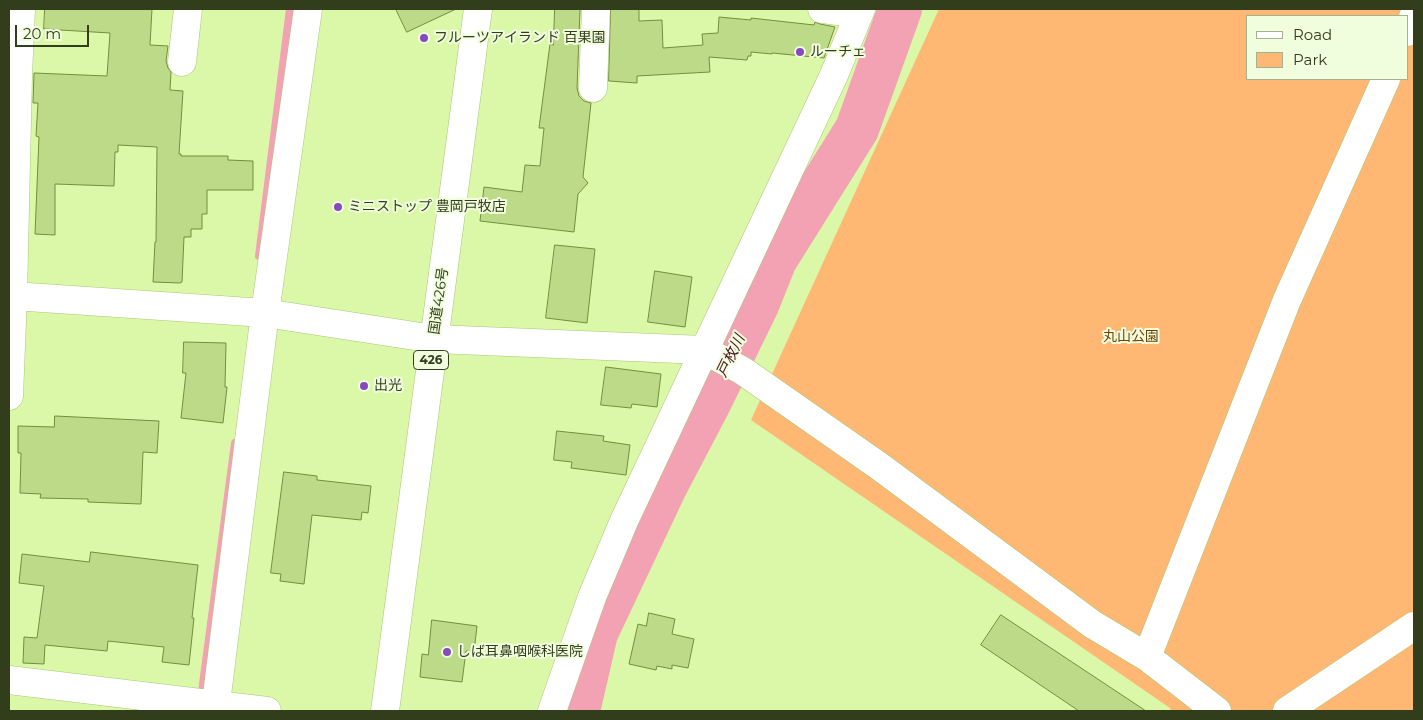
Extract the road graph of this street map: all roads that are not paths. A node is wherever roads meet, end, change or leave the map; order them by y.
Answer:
1 (21, 9) edge
2 (188, 9) edge
3 (308, 9) edge
4 (478, 9) edge
5 (596, 9) edge
6 (822, 9) edge
7 (860, 12) edge
8 (1414, 15) edge
9 (1408, 30) edge
10 (182, 62) dead end
11 (13, 76) edge
12 (1386, 80) edge
13 (593, 88) dead end
14 (13, 296) junction
15 (265, 313) junction
16 (434, 339) junction
17 (704, 350) junction
18 (9, 396) edge
19 (1414, 626) edge
20 (1147, 658) junction
21 (9, 680) edge
22 (216, 708) edge
23 (267, 711) edge
24 (385, 711) edge
25 (552, 711) edge
26 (1217, 711) edge
27 (1287, 711) edge

1 - 11 main road
2 - 10 main road
3 - 15 main road
4 - 16 main road, 国道426号 / 426
5 - 13 main road
6 - 7 main road
7 - 17 main road
8 - 9 main road
11 - 14 main road
12 - 20 main road
14 - 15 main road
14 - 18 main road
15 - 16 main road
15 - 22 main road
16 - 17 main road
16 - 24 main road, 国道426号 / 426
17 - 20 main road
17 - 25 main road
19 - 27 main road
20 - 26 main road
21 - 22 main road
22 - 23 main road

